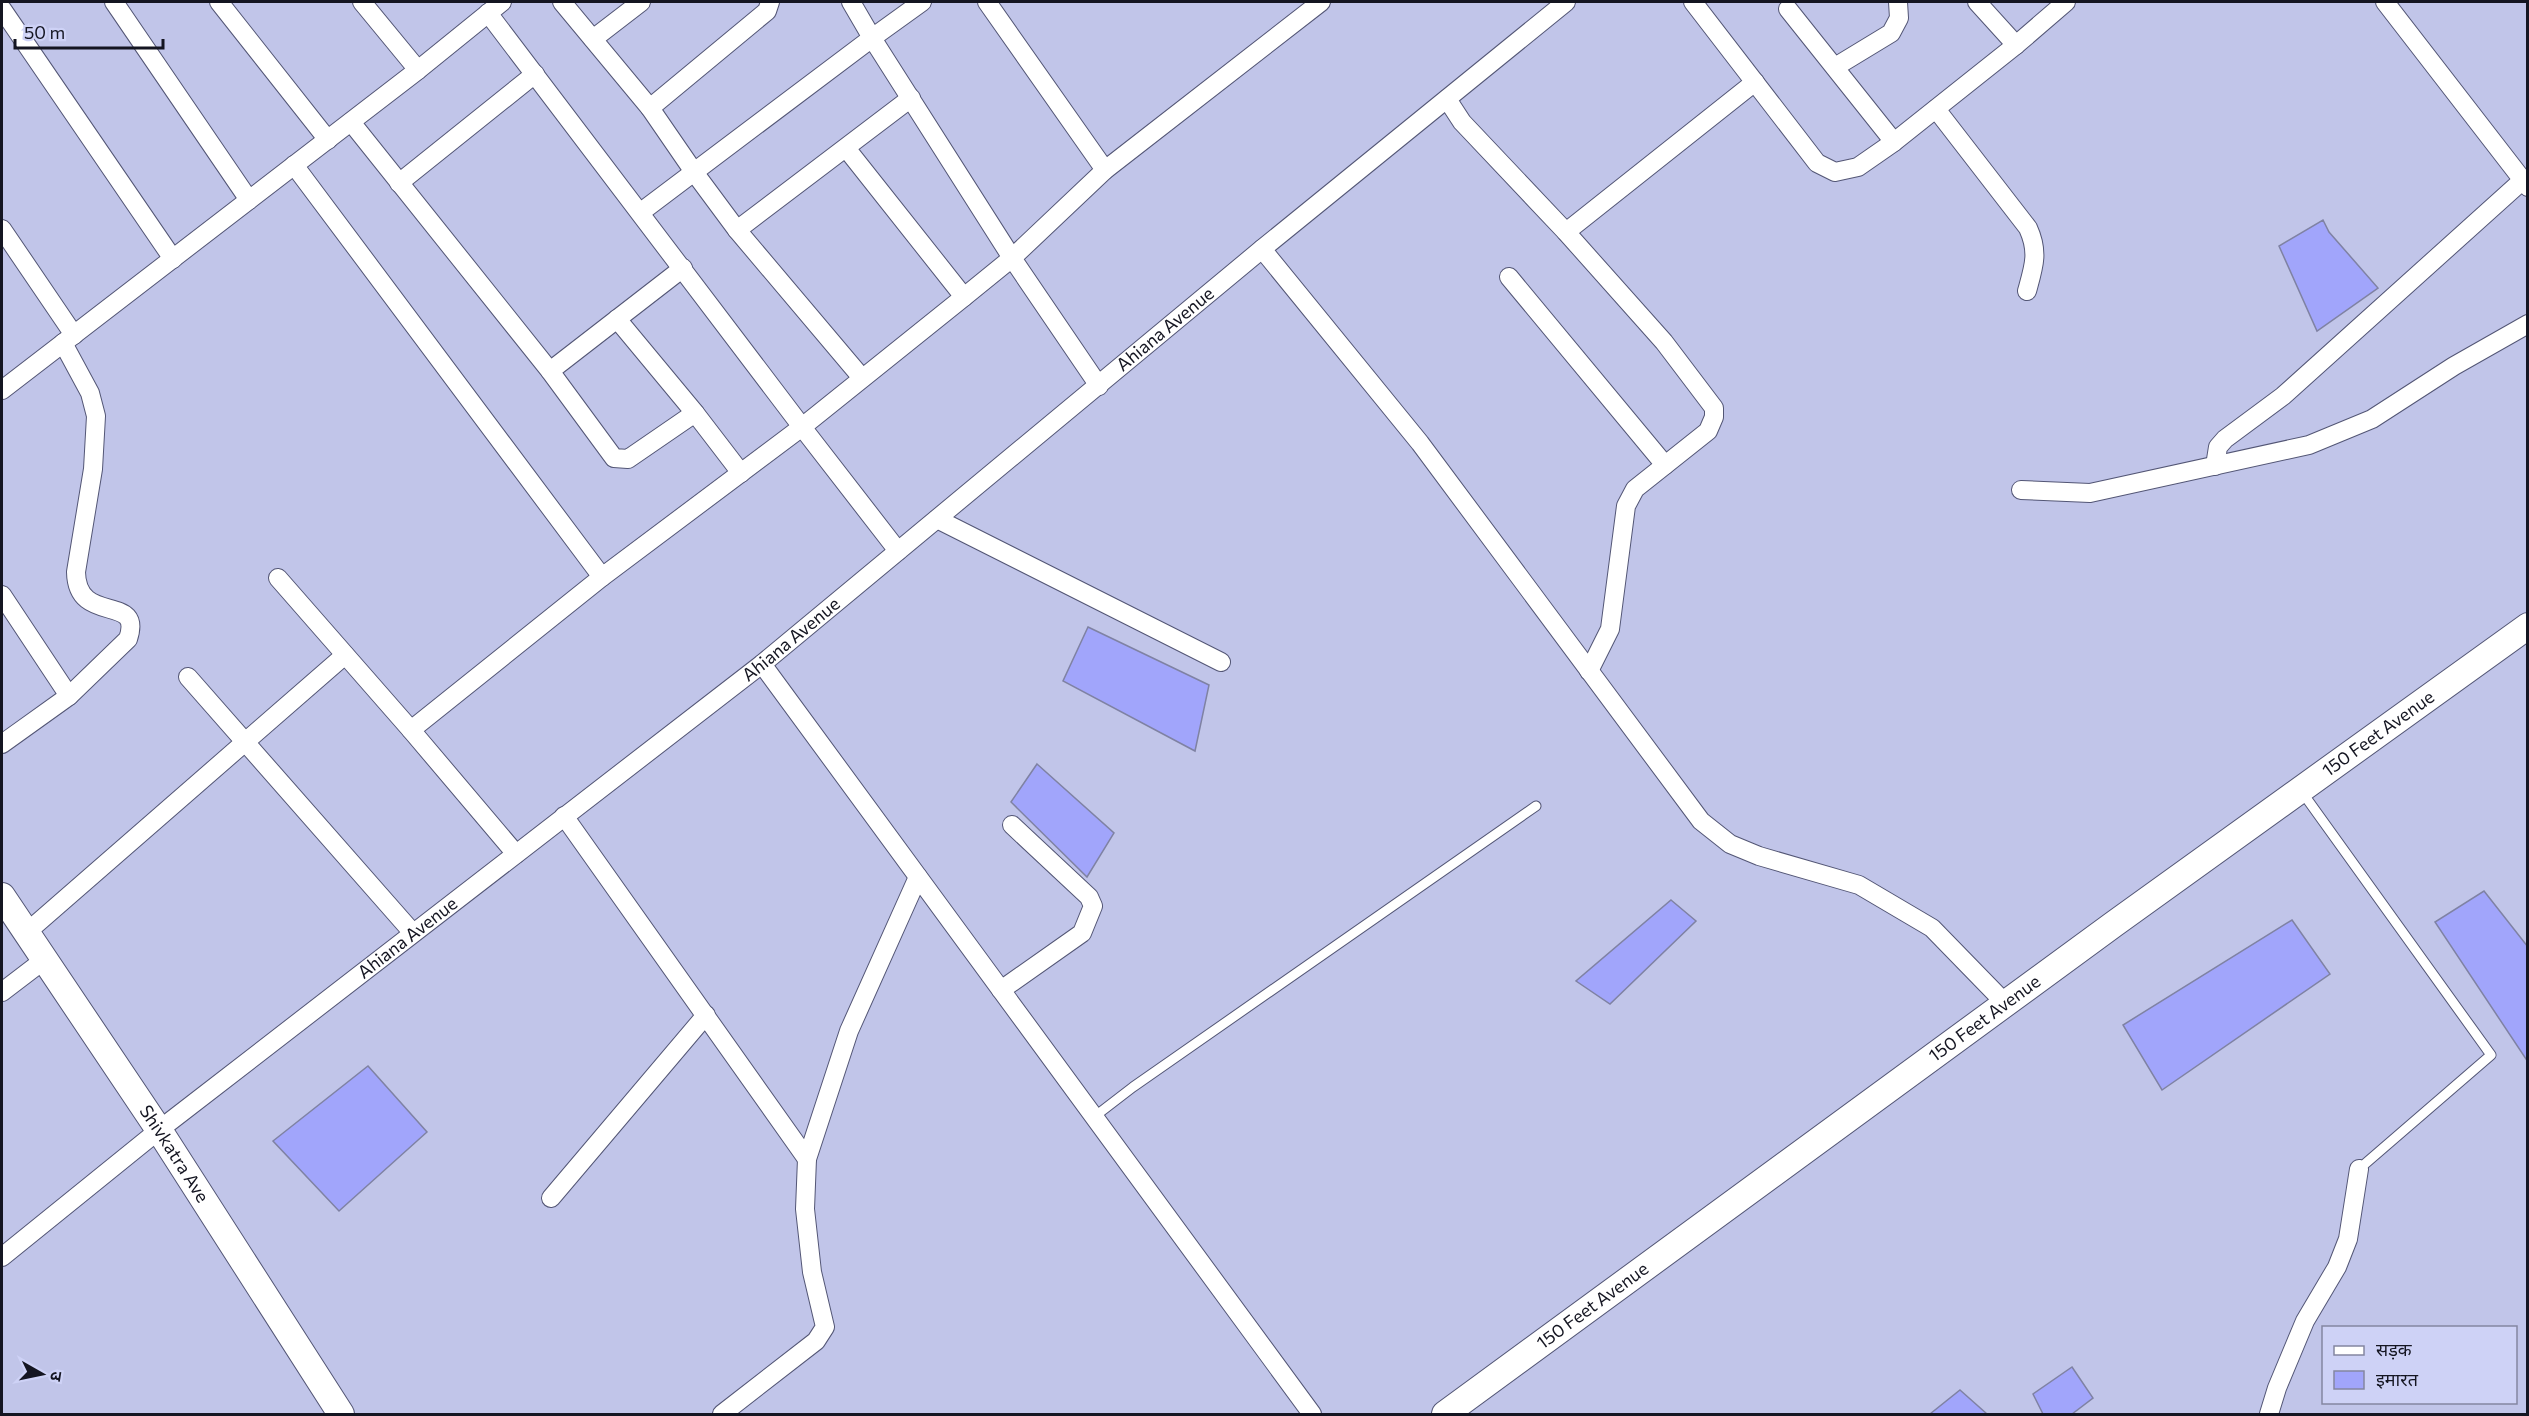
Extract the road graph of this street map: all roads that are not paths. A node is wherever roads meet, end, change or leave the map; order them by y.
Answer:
1 (114, 2) edge
2 (219, 2) edge
3 (362, 2) edge
4 (562, 2) edge
5 (641, 2) edge
6 (770, 2) edge
7 (850, 2) edge
8 (922, 2) edge
9 (987, 2) edge
10 (1564, 2) edge
11 (1693, 2) edge
12 (1898, 2) edge
13 (1977, 2) edge
14 (2066, 2) edge
15 (2385, 2) edge
16 (1316, 3) edge
17 (495, 7) edge
18 (2, 9) edge
19 (1788, 9) dead end
20 (872, 38) junction
21 (593, 39) junction
22 (2016, 45) junction
23 (1835, 67) junction
24 (418, 70) junction
25 (535, 74) junction
26 (1755, 82) junction
27 (911, 98) junction
28 (1447, 99) junction
29 (650, 108) junction
30 (1936, 109) junction
31 (351, 122) junction
32 (328, 140) junction
33 (1894, 142) junction
34 (846, 148) junction
35 (294, 165) junction
36 (1105, 170) junction
37 (694, 172) junction
38 (399, 183) junction
39 (2525, 183) edge
40 (249, 200) junction
41 (640, 212) junction
42 (2, 229) edge
43 (737, 230) junction
44 (1566, 232) junction
45 (1262, 249) junction
46 (1012, 258) junction
47 (173, 259) junction
48 (683, 268) junction
49 (1509, 277) dead end
50 (2027, 291) dead end
51 (964, 297) junction
52 (617, 319) junction
53 (2528, 324) edge
54 (69, 339) junction
55 (550, 371) junction
56 (862, 378) junction
57 (1099, 386) junction
58 (2, 390) edge
59 (695, 413) junction
60 (802, 427) junction
61 (1665, 465) junction
62 (2215, 466) junction
63 (741, 473) junction
64 (2021, 490) dead end
65 (937, 519) junction
66 (898, 551) junction
67 (278, 578) dead end
68 (602, 578) junction
69 (2, 595) edge
70 (2528, 626) edge
71 (345, 655) junction
72 (1221, 662) dead end
73 (762, 664) junction
74 (1589, 671) junction
75 (188, 677) dead end
76 (69, 696) junction
77 (411, 730) junction
78 (245, 742) junction
79 (2, 744) edge
80 (2300, 790) junction
81 (1536, 806) dead end
82 (564, 816) junction
83 (1012, 825) dead end
84 (516, 854) junction
85 (918, 877) junction
86 (2, 896) edge
87 (26, 933) junction
88 (413, 933) junction
89 (44, 960) junction
90 (1001, 990) junction
91 (2, 992) edge
92 (2006, 1004) junction
93 (706, 1015) junction
94 (1094, 1117) junction
95 (159, 1130) junction
96 (807, 1159) junction
97 (2359, 1169) joint
98 (551, 1198) dead end
99 (2, 1257) edge
100 (341, 1414) edge
101 (722, 1414) edge
102 (1311, 1414) edge
103 (1445, 1414) edge
104 (2269, 1414) edge

1 - 40 street
2 - 32 street
3 - 24 street
4 - 21 street
5 - 21 street
6 - 29 street
7 - 20 street
8 - 20 street
9 - 36 street
10 - 28 street, Ahiana Avenue
11 - 26 street
12 - 23 street
13 - 22 street
14 - 22 street
15 - 39 street
16 - 36 street
17 - 24 street
17 - 25 street
18 - 47 street
19 - 23 street
20 - 27 street
20 - 37 street
21 - 29 street
22 - 30 street
23 - 33 street
24 - 31 street
25 - 38 street
25 - 41 street
26 - 33 street
26 - 44 street
27 - 34 street
27 - 46 street
28 - 44 street
28 - 45 street, Ahiana Avenue
29 - 37 street
30 - 33 street
30 - 50 street
31 - 32 street
31 - 38 street
32 - 35 street
34 - 43 street
34 - 51 street
35 - 40 street
35 - 68 street
36 - 46 street
37 - 41 street
37 - 43 street
38 - 55 street
39 - 62 street
40 - 47 street
41 - 48 street
42 - 54 street
43 - 56 street
44 - 61 street
45 - 57 street, Ahiana Avenue
45 - 74 street
46 - 51 street
46 - 57 street
47 - 54 street
48 - 52 street
48 - 60 street
49 - 61 street
51 - 56 street
52 - 55 street
52 - 59 street
53 - 62 street
54 - 58 street
54 - 76 street
55 - 59 street
56 - 60 street
57 - 65 street, Ahiana Avenue
59 - 63 street
60 - 63 street
60 - 66 street
61 - 74 street
62 - 64 street
63 - 68 street
65 - 66 street, Ahiana Avenue
65 - 72 street
66 - 73 street, Ahiana Avenue
67 - 71 street
68 - 77 street
69 - 76 street
70 - 80 street, 150 Feet Avenue
71 - 77 street
71 - 78 street
73 - 82 street, Ahiana Avenue
73 - 85 street
74 - 92 street
75 - 78 street
76 - 79 street
77 - 84 street
78 - 87 street
78 - 88 street
80 - 92 street, 150 Feet Avenue
80 - 97 lane
81 - 94 lane
82 - 84 street, Ahiana Avenue
82 - 93 street
83 - 90 street
84 - 88 street, Ahiana Avenue
85 - 90 street
85 - 96 street
86 - 87 street, Shivkatra Ave
87 - 89 street, Shivkatra Ave
88 - 95 street, Ahiana Avenue
89 - 91 street
89 - 95 street, Shivkatra Ave
90 - 94 street
92 - 103 street, 150 Feet Avenue
93 - 96 street
93 - 98 street
94 - 102 street
95 - 99 street, Ahiana Avenue
95 - 100 street, Shivkatra Ave
96 - 101 street
97 - 104 street

